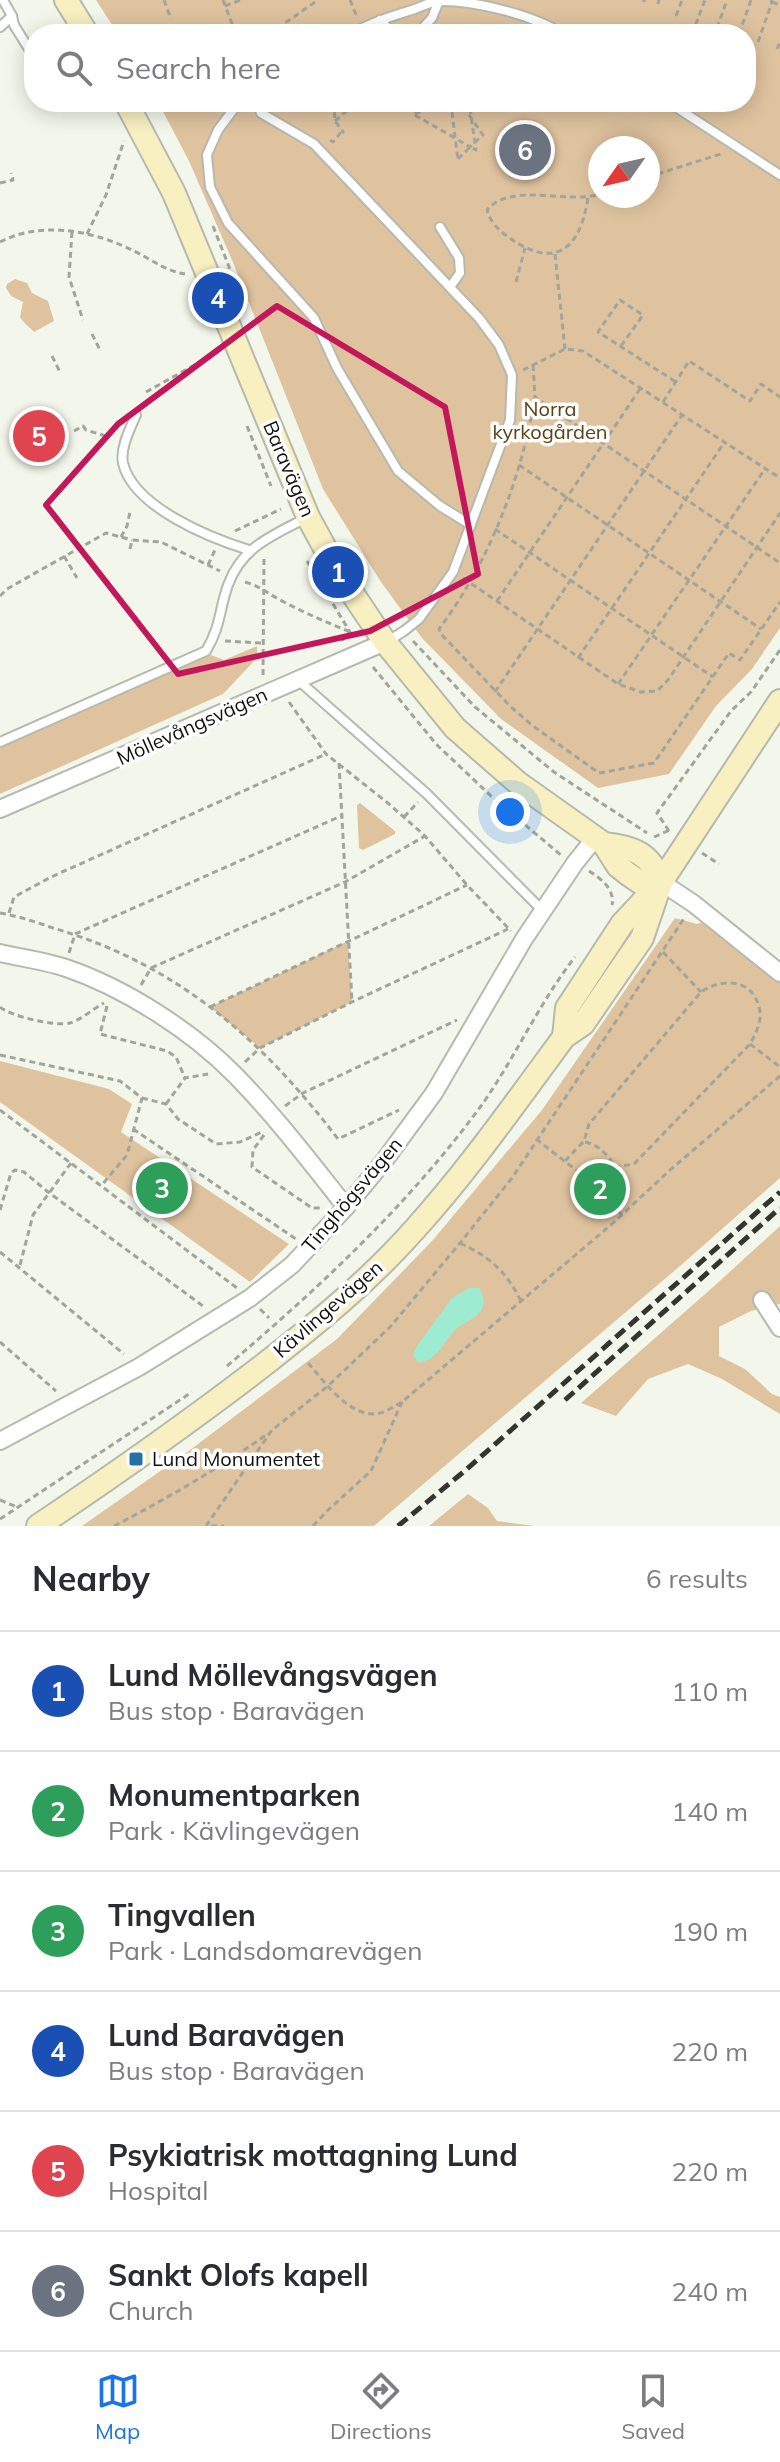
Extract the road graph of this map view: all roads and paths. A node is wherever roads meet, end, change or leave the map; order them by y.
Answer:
1 (3, 0) edge
2 (66, 0) edge
3 (164, 0) edge
4 (223, 0) edge
5 (241, 0) edge
6 (318, 0) edge
7 (350, 0) edge
8 (682, 0) edge
9 (705, 0) edge
10 (727, 0) edge
11 (751, 0) edge
12 (439, 1) edge
13 (772, 1) edge
14 (780, 5) edge
15 (225, 6) junction
16 (12, 16) junction
17 (676, 16) dead end
18 (171, 19) dead end
19 (380, 20) junction
20 (81, 24) edge
21 (232, 24) edge
22 (283, 24) edge
23 (359, 24) edge
24 (370, 24) edge
25 (380, 24) edge
26 (384, 24) edge
27 (426, 24) edge
28 (545, 24) edge
29 (696, 24) edge
30 (718, 24) edge
31 (743, 24) edge
32 (0, 27) edge
33 (24, 41) edge
34 (758, 42) dead end
35 (780, 42) edge
36 (777, 49) dead end
37 (131, 112) edge
38 (232, 112) edge
39 (261, 112) edge
40 (335, 112) edge
41 (345, 112) edge
42 (419, 112) edge
43 (451, 112) edge
44 (467, 112) edge
45 (470, 112) edge
46 (683, 112) edge
47 (471, 117) junction
48 (335, 121) junction
49 (455, 138) junction
50 (124, 141) dead end
51 (475, 142) junction
52 (470, 147) junction
53 (739, 148) junction
54 (320, 149) junction
55 (11, 173) dead end
56 (660, 173) edge
57 (780, 175) edge
58 (0, 183) edge
59 (588, 198) joint
60 (209, 215) dead end
61 (440, 227) dead end
62 (72, 232) junction
63 (87, 234) junction
64 (0, 242) edge
65 (525, 248) junction
66 (555, 254) junction
67 (185, 274) dead end
68 (516, 282) dead end
69 (450, 287) junction
70 (238, 291) dead end
71 (83, 320) dead end
72 (92, 334) dead end
73 (621, 346) junction
74 (565, 349) junction
75 (100, 350) dead end
76 (218, 352) dead end
77 (52, 356) dead end
78 (533, 365) junction
79 (60, 372) dead end
80 (512, 375) junction
81 (676, 382) junction
82 (641, 388) junction
83 (146, 392) dead end
84 (535, 397) junction
85 (780, 397) edge
86 (663, 402) junction
87 (136, 415) dead end
88 (682, 415) junction
89 (76, 430) dead end
90 (106, 436) dead end
91 (724, 442) junction
92 (603, 444) junction
93 (519, 465) junction
94 (765, 469) junction
95 (644, 471) junction
96 (780, 478) edge
97 (567, 498) junction
98 (686, 499) junction
99 (130, 512) dead end
100 (780, 513) edge
101 (308, 517) junction
102 (471, 525) junction
103 (607, 525) junction
104 (726, 526) junction
105 (495, 529) junction
106 (121, 537) junction
107 (132, 540) junction
108 (260, 542) junction
109 (757, 547) junction
110 (130, 549) dead end
111 (249, 550) junction
112 (530, 552) junction
113 (649, 553) junction
114 (64, 556) junction
115 (780, 563) edge
116 (453, 572) junction
117 (232, 577) junction
118 (77, 578) dead end
119 (570, 580) junction
120 (689, 580) junction
121 (470, 582) junction
122 (262, 587) junction
123 (0, 596) edge
124 (497, 601) junction
125 (720, 602) junction
126 (780, 602) edge
127 (612, 608) junction
128 (536, 629) junction
129 (761, 629) junction
130 (348, 631) dead end
131 (652, 635) junction
132 (395, 637) junction
133 (213, 640) junction
134 (262, 643) junction
135 (780, 650) edge
136 (684, 657) junction
137 (578, 658) junction
138 (713, 677) junction
139 (298, 680) junction
140 (618, 684) junction
141 (278, 688) junction
142 (495, 692) junction
143 (780, 701) edge
144 (0, 742) edge
145 (326, 754) junction
146 (339, 763) junction
147 (427, 794) junction
148 (0, 809) edge
149 (341, 816) junction
150 (404, 817) junction
151 (425, 836) junction
152 (600, 841) junction
153 (345, 882) junction
154 (661, 882) junction
155 (467, 885) junction
156 (694, 904) junction
157 (544, 912) junction
158 (0, 913) edge
159 (9, 914) junction
160 (508, 929) junction
161 (75, 934) junction
162 (524, 939) junction
163 (348, 941) junction
164 (663, 952) junction
165 (0, 953) edge
166 (64, 968) junction
167 (151, 968) junction
168 (780, 973) edge
169 (701, 992) junction
170 (133, 999) junction
171 (352, 1002) junction
172 (0, 1007) edge
173 (210, 1007) junction
174 (483, 1010) junction
175 (750, 1044) junction
176 (260, 1048) junction
177 (0, 1055) edge
178 (780, 1067) edge
179 (216, 1072) dead end
180 (233, 1073) junction
181 (780, 1076) edge
182 (185, 1078) junction
183 (303, 1093) junction
184 (434, 1093) junction
185 (142, 1098) junction
186 (166, 1104) junction
187 (0, 1110) edge
188 (272, 1115) junction
189 (133, 1129) junction
190 (536, 1139) junction
191 (584, 1141) junction
192 (565, 1161) junction
193 (71, 1163) junction
194 (615, 1167) junction
195 (101, 1186) junction
196 (598, 1187) junction
197 (48, 1192) junction
198 (346, 1207) junction
199 (324, 1208) dead end
200 (0, 1210) edge
201 (622, 1215) junction
202 (460, 1243) junction
203 (308, 1248) junction
204 (0, 1252) edge
205 (19, 1267) junction
206 (250, 1298) junction
207 (762, 1300) dead end
208 (521, 1301) junction
209 (219, 1317) junction
210 (269, 1318) dead end
211 (780, 1328) edge
212 (0, 1342) edge
213 (308, 1363) dead end
214 (139, 1367) junction
215 (328, 1386) junction
216 (402, 1402) junction
217 (71, 1404) junction
218 (272, 1430) junction
219 (0, 1441) edge
220 (0, 1500) edge
221 (17, 1507) dead end
222 (38, 1526) edge
223 (114, 1526) edge
224 (206, 1526) edge
225 (211, 1526) edge
226 (224, 1526) edge
227 (313, 1526) edge

1 - 16 lane
2 - 20 main road
3 - 18 path
4 - 15 path
5 - 15 path
6 - 22 path
7 - 23 path
8 - 17 path
9 - 29 path
10 - 30 path
11 - 31 path
12 - 19 lane
12 - 27 lane
12 - 28 lane
13 - 14 path
13 - 34 path
15 - 21 path
16 - 32 lane
16 - 33 lane
19 - 24 lane
19 - 25 lane
19 - 26 lane
35 - 36 path
37 - 101 main road, Baravägen
38 - 102 lane
39 - 54 lane
40 - 48 path
41 - 48 path
42 - 49 path
43 - 49 path
44 - 47 path
45 - 47 path
46 - 53 lane
47 - 51 path
47 - 51 path
48 - 54 path
49 - 52 path
49 - 52 path
50 - 63 path
51 - 52 path
53 - 56 path
53 - 57 lane
54 - 69 lane
55 - 58 path
59 - 65 path
59 - 66 path
60 - 70 path
61 - 69 lane
62 - 63 path
62 - 64 path
62 - 71 path
63 - 67 path
65 - 66 path
65 - 68 path
66 - 74 path
69 - 80 lane
72 - 75 path
73 - 73 path
73 - 81 path
74 - 78 path
74 - 82 path
76 - 83 path
77 - 79 path
78 - 80 path
78 - 84 path
80 - 102 lane
81 - 85 path
81 - 86 path
82 - 86 path
82 - 92 path
84 - 92 path
84 - 93 path
86 - 88 path
87 - 111 lane
88 - 91 path
88 - 95 path
89 - 90 path
91 - 94 path
91 - 98 path
92 - 95 path
92 - 97 path
93 - 97 path
93 - 105 path
94 - 96 path
94 - 104 path
95 - 98 path
95 - 103 path
97 - 103 path
97 - 112 path
98 - 104 path
98 - 113 path
99 - 106 path
100 - 109 path
101 - 108 lane
101 - 132 main road, Baravägen
102 - 116 lane
103 - 113 path
103 - 119 path
104 - 109 path
104 - 120 path
105 - 112 path
105 - 121 path
106 - 107 path
106 - 114 path
107 - 110 path
107 - 117 path
108 - 111 lane
108 - 122 path
109 - 115 path
109 - 125 path
111 - 117 lane
112 - 119 path
112 - 124 path
113 - 120 path
113 - 127 path
114 - 118 path
114 - 123 path
116 - 121 path
116 - 132 lane
117 - 122 path
117 - 133 lane
119 - 127 path
119 - 128 path
120 - 125 path
120 - 131 path
121 - 124 path
121 - 142 path
122 - 130 path
122 - 134 path
124 - 128 path
125 - 129 path
125 - 136 path
126 - 129 path
127 - 131 path
127 - 137 path
128 - 137 path
128 - 142 path
129 - 138 path
131 - 136 path
131 - 140 path
132 - 135 path
132 - 139 street, Möllevångsvägen
132 - 152 main road, Baravägen
133 - 134 path
133 - 144 lane
134 - 141 path
136 - 138 path
136 - 140 path
137 - 140 path
138 - 142 path
139 - 141 street, Möllevångsvägen
139 - 147 lane
141 - 145 path
141 - 148 street, Möllevångsvägen
143 - 154 main road, Kävlingevägen
145 - 146 path
145 - 159 path
146 - 149 path
146 - 150 path
147 - 150 path
147 - 157 lane
149 - 153 path
149 - 161 path
150 - 151 path
151 - 153 path
151 - 155 path
152 - 154 main road, Baravägen
152 - 157 street, Tinghögsvägen
153 - 163 path
153 - 167 path
154 - 156 street
154 - 222 main road, Kävlingevägen
155 - 160 path
155 - 163 path
156 - 164 path
156 - 168 street
157 - 162 street, Tinghögsvägen
158 - 159 path
159 - 161 path
160 - 162 path
160 - 171 path
161 - 166 path
161 - 167 path
162 - 174 street, Tinghögsvägen
163 - 171 path
163 - 173 path
164 - 169 path
164 - 190 path
165 - 166 street
166 - 170 street
167 - 170 path
167 - 173 path
169 - 175 path
169 - 191 path
170 - 180 street
171 - 176 path
172 - 182 path
173 - 176 path
174 - 183 path
174 - 184 street, Tinghögsvägen
175 - 178 path
175 - 194 path
176 - 180 path
176 - 183 path
177 - 185 path
179 - 182 path
180 - 188 street
181 - 201 path
182 - 186 path
183 - 184 path
183 - 188 path
184 - 198 street, Tinghögsvägen
185 - 186 path
185 - 189 path
186 - 199 path
187 - 193 path
188 - 198 street
189 - 195 path
189 - 203 path
190 - 192 path
190 - 202 path
191 - 192 path
191 - 194 path
192 - 196 path
193 - 195 path
193 - 197 path
194 - 196 path
195 - 206 path
196 - 201 path
197 - 200 path
197 - 205 path
197 - 209 path
198 - 203 street, Tinghögsvägen
201 - 208 path
202 - 208 path
202 - 215 path
203 - 206 street, Tinghögsvägen
204 - 205 path
205 - 214 path
206 - 209 street, Tinghögsvägen
206 - 210 path
207 - 211 street
208 - 216 path
209 - 214 street, Tinghögsvägen
212 - 217 path
213 - 215 path
214 - 217 street, Tinghögsvägen
215 - 216 path
215 - 218 path
216 - 227 path
217 - 219 street, Tinghögsvägen
218 - 223 path
218 - 224 path
220 - 221 path
225 - 226 path

